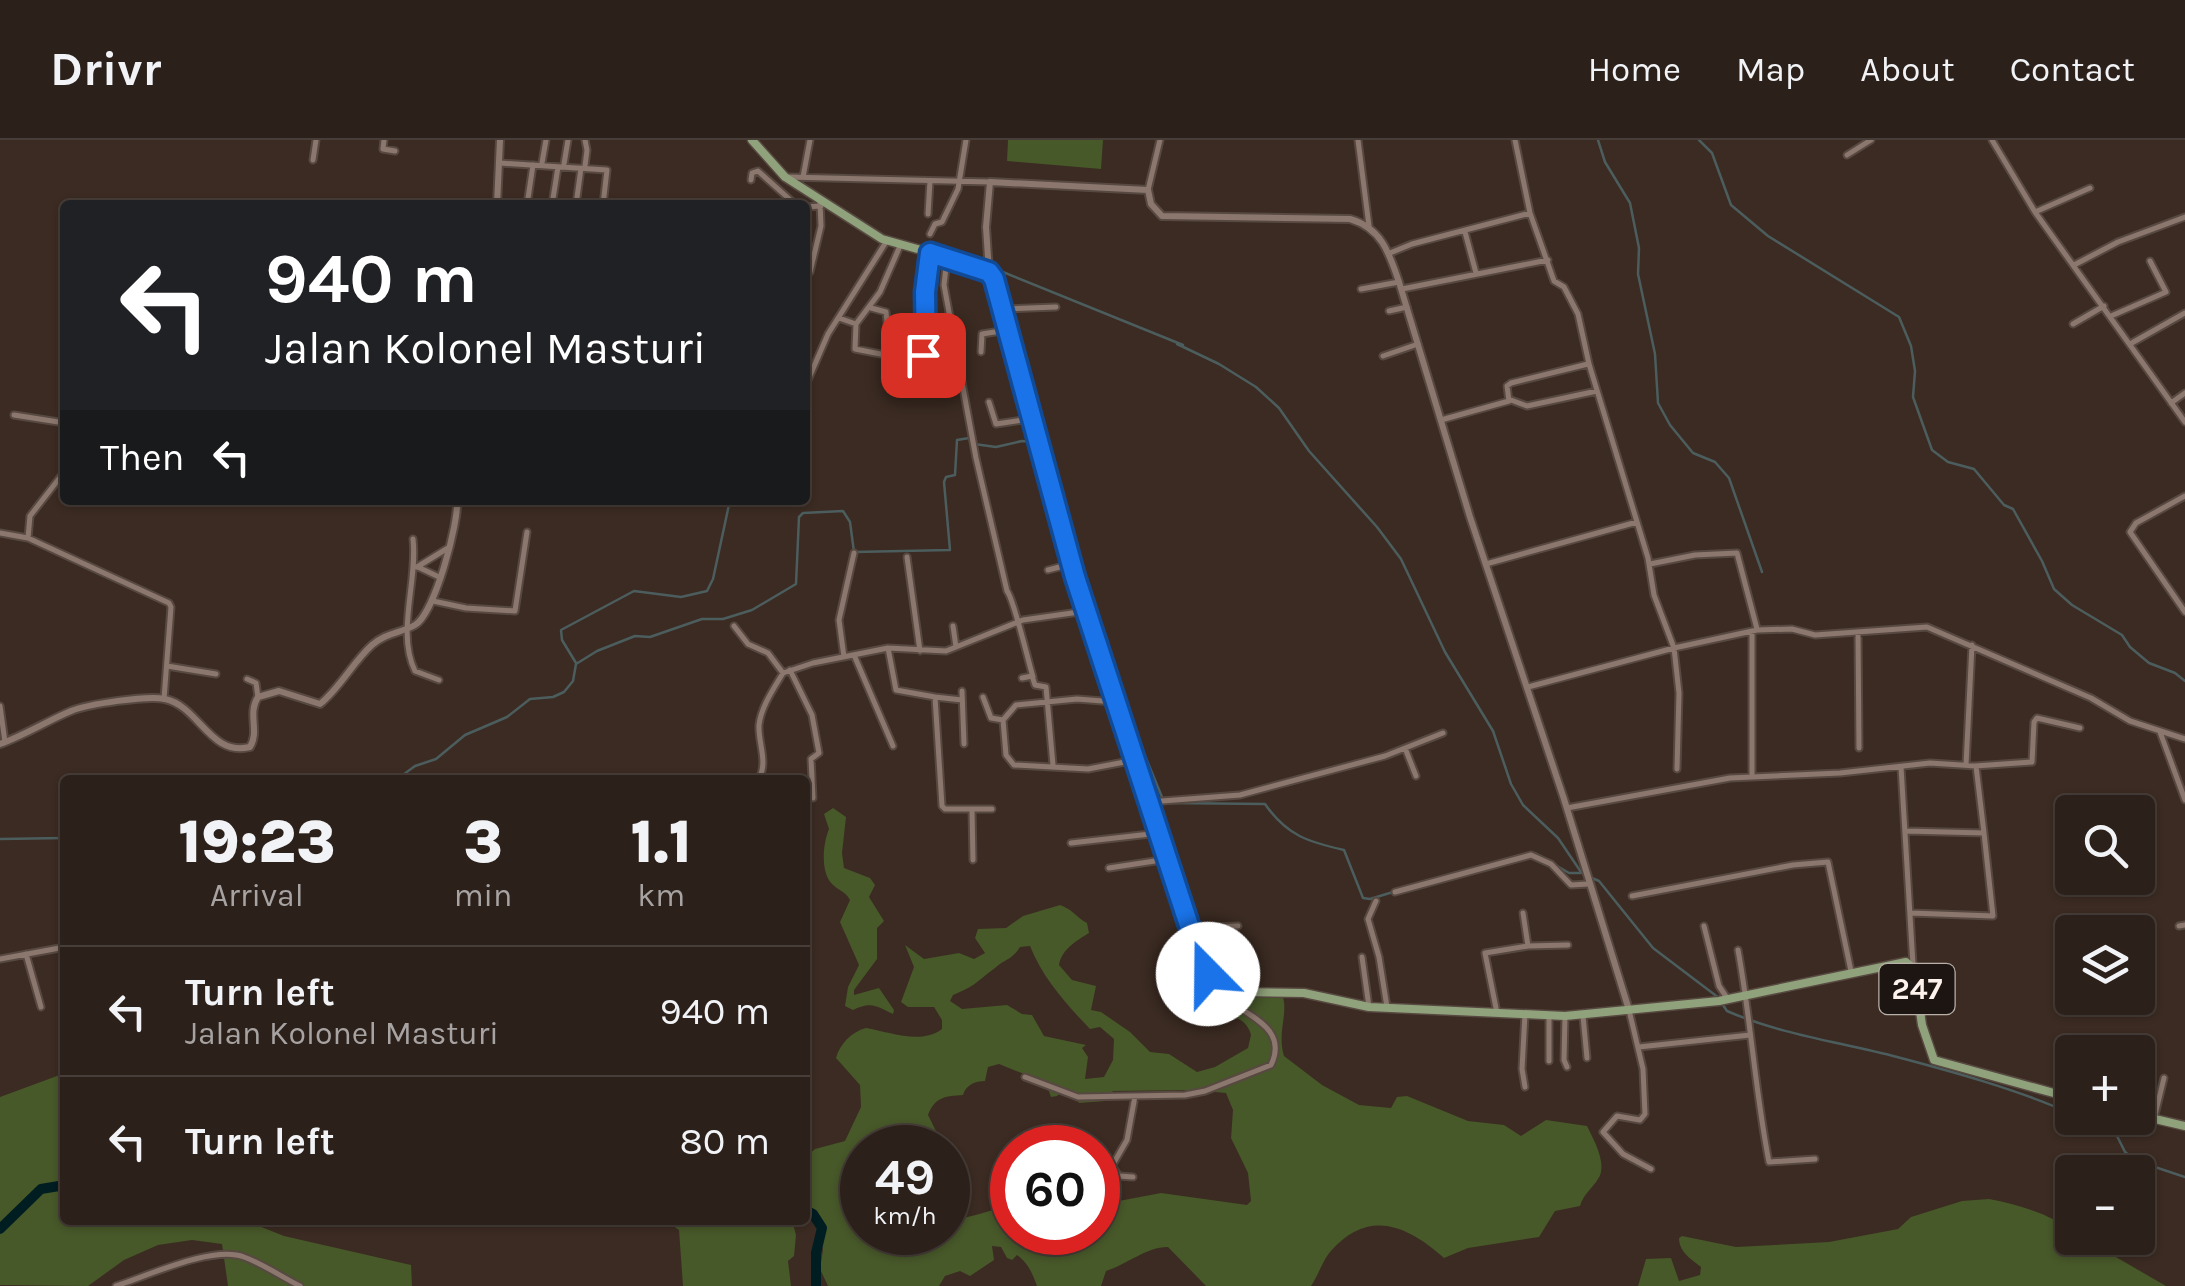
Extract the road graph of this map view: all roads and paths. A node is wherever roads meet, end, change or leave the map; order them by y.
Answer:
1 (316, 140) edge
2 (384, 140) edge
3 (500, 140) edge
4 (546, 140) edge
5 (568, 140) edge
6 (584, 140) edge
7 (752, 140) edge
8 (810, 140) edge
9 (966, 140) edge
10 (1160, 140) edge
11 (1358, 140) edge
12 (1515, 140) edge
13 (1871, 140) edge
14 (1992, 140) edge
15 (395, 151) dead end
16 (1848, 155) dead end
17 (313, 160) dead end
18 (500, 162) junction
19 (542, 162) dead end
20 (533, 165) junction
21 (561, 165) junction
22 (583, 167) junction
23 (803, 176) junction
24 (786, 177) junction
25 (750, 180) dead end
26 (930, 180) junction
27 (960, 182) junction
28 (990, 182) junction
29 (2090, 188) dead end
30 (1148, 190) junction
31 (497, 200) edge
32 (528, 200) edge
33 (553, 200) edge
34 (577, 200) edge
35 (603, 200) edge
36 (790, 200) edge
37 (820, 202) junction
38 (810, 205) edge
39 (2035, 212) junction
40 (1530, 213) junction
41 (928, 214) dead end
42 (2185, 217) edge
43 (1370, 226) junction
44 (1465, 232) junction
45 (930, 234) dead end
46 (887, 241) junction
47 (900, 246) junction
48 (930, 253) junction
49 (1390, 253) junction
50 (947, 258) junction
51 (1548, 260) junction
52 (2150, 261) dead end
53 (2074, 266) junction
54 (990, 269) junction
55 (810, 272) dead end
56 (1476, 273) junction
57 (1400, 286) junction
58 (1362, 289) dead end
59 (1056, 306) dead end
60 (2104, 306) junction
61 (1407, 307) junction
62 (871, 308) junction
63 (1002, 309) junction
64 (1390, 311) dead end
65 (2185, 313) edge
66 (2110, 316) junction
67 (839, 318) junction
68 (856, 324) junction
69 (2072, 324) dead end
70 (1007, 330) junction
71 (900, 335) dead end
72 (1418, 344) junction
73 (2130, 344) junction
74 (981, 352) dead end
75 (1383, 356) dead end
76 (1589, 364) junction
77 (810, 375) edge
78 (1597, 391) junction
79 (2185, 394) edge
80 (1510, 400) junction
81 (989, 402) dead end
82 (2171, 403) junction
83 (14, 415) dead end
84 (1030, 419) junction
85 (1441, 420) junction
86 (60, 422) edge
87 (2185, 422) edge
88 (60, 478) edge
89 (2185, 496) edge
90 (457, 505) edge
91 (1636, 522) junction
92 (527, 532) dead end
93 (0, 533) edge
94 (28, 538) junction
95 (413, 539) dead end
96 (448, 548) junction
97 (854, 553) dead end
98 (907, 557) dead end
99 (1071, 564) junction
100 (1486, 564) junction
101 (1650, 564) junction
102 (416, 566) junction
103 (1048, 570) dead end
104 (440, 577) junction
105 (433, 601) junction
106 (1086, 611) junction
107 (2185, 612) edge
108 (1016, 623) junction
109 (734, 626) dead end
110 (953, 626) dead end
111 (410, 627) junction
112 (1755, 631) junction
113 (1858, 632) junction
114 (1972, 645) junction
115 (956, 647) junction
116 (888, 648) junction
117 (1674, 648) junction
118 (920, 651) junction
119 (854, 656) junction
120 (844, 657) junction
121 (166, 666) junction
122 (786, 672) junction
123 (216, 674) dead end
124 (1033, 677) junction
125 (1022, 678) dead end
126 (247, 679) dead end
127 (439, 680) dead end
128 (1525, 687) junction
129 (962, 691) dead end
130 (983, 696) dead end
131 (258, 697) junction
132 (164, 698) junction
133 (935, 698) junction
134 (962, 700) junction
135 (1050, 702) junction
136 (1115, 702) junction
137 (0, 706) edge
138 (1003, 720) junction
139 (2080, 728) dead end
140 (2159, 731) junction
141 (1444, 733) dead end
142 (2185, 739) edge
143 (3, 743) edge
144 (964, 744) dead end
145 (893, 746) dead end
146 (1405, 748) junction
147 (1858, 748) dead end
148 (1135, 760) junction
149 (1053, 765) junction
150 (1966, 765) junction
151 (1901, 766) junction
152 (1975, 766) junction
153 (1677, 769) dead end
154 (760, 775) edge
155 (1416, 776) dead end
156 (1752, 776) junction
157 (813, 798) dead end
158 (2185, 800) edge
159 (1149, 802) junction
160 (1566, 808) junction
161 (992, 809) dead end
162 (972, 810) junction
163 (1906, 831) junction
164 (1159, 833) junction
165 (1984, 834) junction
166 (1070, 843) dead end
167 (1168, 859) junction
168 (973, 860) dead end
169 (1109, 868) dead end
170 (1586, 877) junction
171 (1395, 892) dead end
172 (1632, 896) dead end
173 (1376, 901) dead end
174 (1524, 913) dead end
175 (1911, 913) junction
176 (1238, 926) dead end
177 (1704, 926) dead end
178 (1190, 928) junction
179 (1568, 945) dead end
180 (1528, 946) junction
181 (60, 948) edge
182 (1738, 950) dead end
183 (26, 954) junction
184 (1362, 957) dead end
185 (0, 959) edge
186 (1913, 964) junction
187 (1851, 971) junction
188 (1214, 980) junction
189 (1747, 996) junction
190 (1724, 1000) junction
191 (1369, 1006) junction
192 (41, 1007) dead end
193 (1386, 1007) junction
194 (1629, 1010) junction
195 (1497, 1013) junction
196 (1525, 1014) junction
197 (1550, 1015) junction
198 (1565, 1016) junction
199 (1583, 1016) junction
200 (1751, 1034) junction
201 (1639, 1047) junction
202 (1587, 1058) dead end
203 (1548, 1061) dead end
204 (1567, 1066) dead end
205 (1026, 1077) dead end
206 (2164, 1078) dead end
207 (1525, 1087) dead end
208 (2055, 1093) edge
209 (1134, 1096) junction
210 (2155, 1115) edge
211 (2155, 1119) edge
212 (2185, 1126) edge
213 (1815, 1159) dead end
214 (1651, 1169) dead end
215 (1133, 1177) dead end
216 (116, 1286) edge
217 (300, 1286) edge

1 - 17 street
2 - 15 street
3 - 18 street
4 - 19 street
5 - 21 street
6 - 22 street
7 - 24 main road
8 - 23 street
9 - 27 street
10 - 30 street
11 - 43 street
12 - 40 street
13 - 16 street
14 - 39 street
18 - 20 street
18 - 31 street
20 - 21 street
20 - 32 street
21 - 22 street
21 - 33 street
22 - 34 street
22 - 35 street
23 - 24 street
23 - 26 street
24 - 37 main road
25 - 36 street
26 - 27 street
26 - 41 street
27 - 28 street
27 - 45 street
28 - 30 street
28 - 54 street
29 - 39 street
30 - 43 street
37 - 38 street
37 - 46 main road
37 - 55 street
39 - 53 street
40 - 44 street
40 - 51 street
42 - 53 street
43 - 49 street
44 - 49 street
44 - 56 street
46 - 47 main road
46 - 67 street
47 - 48 main road
47 - 62 street
48 - 50 main road
48 - 68 street
49 - 57 street
50 - 54 main road
50 - 108 street
51 - 56 street
51 - 76 street
52 - 66 street
53 - 60 street
54 - 63 main road
56 - 57 street
57 - 58 street
57 - 61 street
59 - 63 street
60 - 66 street
60 - 69 street
61 - 64 street
61 - 72 street
62 - 68 street
62 - 71 street
63 - 70 main road
65 - 73 street
66 - 73 street
67 - 68 street
67 - 77 street
70 - 74 street
70 - 84 main road
72 - 75 street
72 - 85 street
73 - 82 street
76 - 78 street
76 - 80 street
78 - 80 street
78 - 91 street
79 - 82 street
80 - 85 street
81 - 84 street
82 - 87 street
83 - 86 street
84 - 99 main road
85 - 100 street
88 - 94 street
89 - 107 street
90 - 96 street
91 - 100 street
91 - 101 street
92 - 105 street
93 - 94 street
94 - 121 street
95 - 102 street
96 - 102 street
96 - 104 street
97 - 120 street
98 - 118 street
99 - 103 street
99 - 106 main road
100 - 128 street
101 - 112 street
101 - 117 street
102 - 104 street
102 - 111 street
104 - 105 street
105 - 111 street
106 - 108 street
106 - 136 main road
108 - 115 street
108 - 124 street
109 - 122 street
110 - 115 street
111 - 127 street
111 - 131 street
112 - 113 street
112 - 117 street
112 - 156 street
113 - 114 street
113 - 147 street
114 - 140 street
114 - 150 street
115 - 118 street
116 - 118 street
116 - 119 street
116 - 133 street
117 - 128 street
117 - 153 street
119 - 120 street
119 - 145 street
120 - 122 street
121 - 123 street
121 - 132 street
122 - 154 street
122 - 157 street
124 - 125 street
124 - 135 street
126 - 131 street
128 - 160 street
129 - 134 street
130 - 138 street
131 - 132 street
132 - 143 street
133 - 134 street
133 - 162 street
134 - 144 street
135 - 136 street
135 - 138 street
135 - 149 street
136 - 148 main road
137 - 143 street
138 - 149 street
139 - 152 street
140 - 142 street
140 - 158 street
141 - 146 street
146 - 155 street
146 - 159 street
148 - 149 street
148 - 159 main road
150 - 151 street
150 - 152 street
151 - 156 street
151 - 163 street
152 - 165 street
156 - 160 street
159 - 164 main road
160 - 170 street
161 - 162 street
162 - 168 street
163 - 165 street
163 - 175 street
164 - 166 street
164 - 167 main road
165 - 175 street
167 - 169 street
167 - 178 main road
170 - 171 street
170 - 194 street
172 - 187 street
173 - 193 street
174 - 180 street
175 - 186 street
176 - 178 street
177 - 190 street
178 - 188 main road
179 - 180 street
180 - 195 street
181 - 183 street
182 - 189 street
183 - 185 street
183 - 192 street
184 - 191 street
186 - 187 main road, 247
186 - 208 main road, 247
187 - 189 main road, 247
188 - 191 main road, 247
188 - 209 street
189 - 190 main road, 247
189 - 200 street
190 - 194 main road, 247
191 - 193 main road, 247
193 - 195 main road, 247
194 - 199 main road, 247
194 - 201 street
195 - 196 main road, 247
196 - 197 main road, 247
196 - 207 street
197 - 198 main road, 247
197 - 203 street
198 - 199 main road, 247
198 - 204 street
199 - 202 street
200 - 201 street
200 - 213 street
201 - 214 street
205 - 209 street
206 - 210 street
209 - 215 street
211 - 212 main road
216 - 217 street

